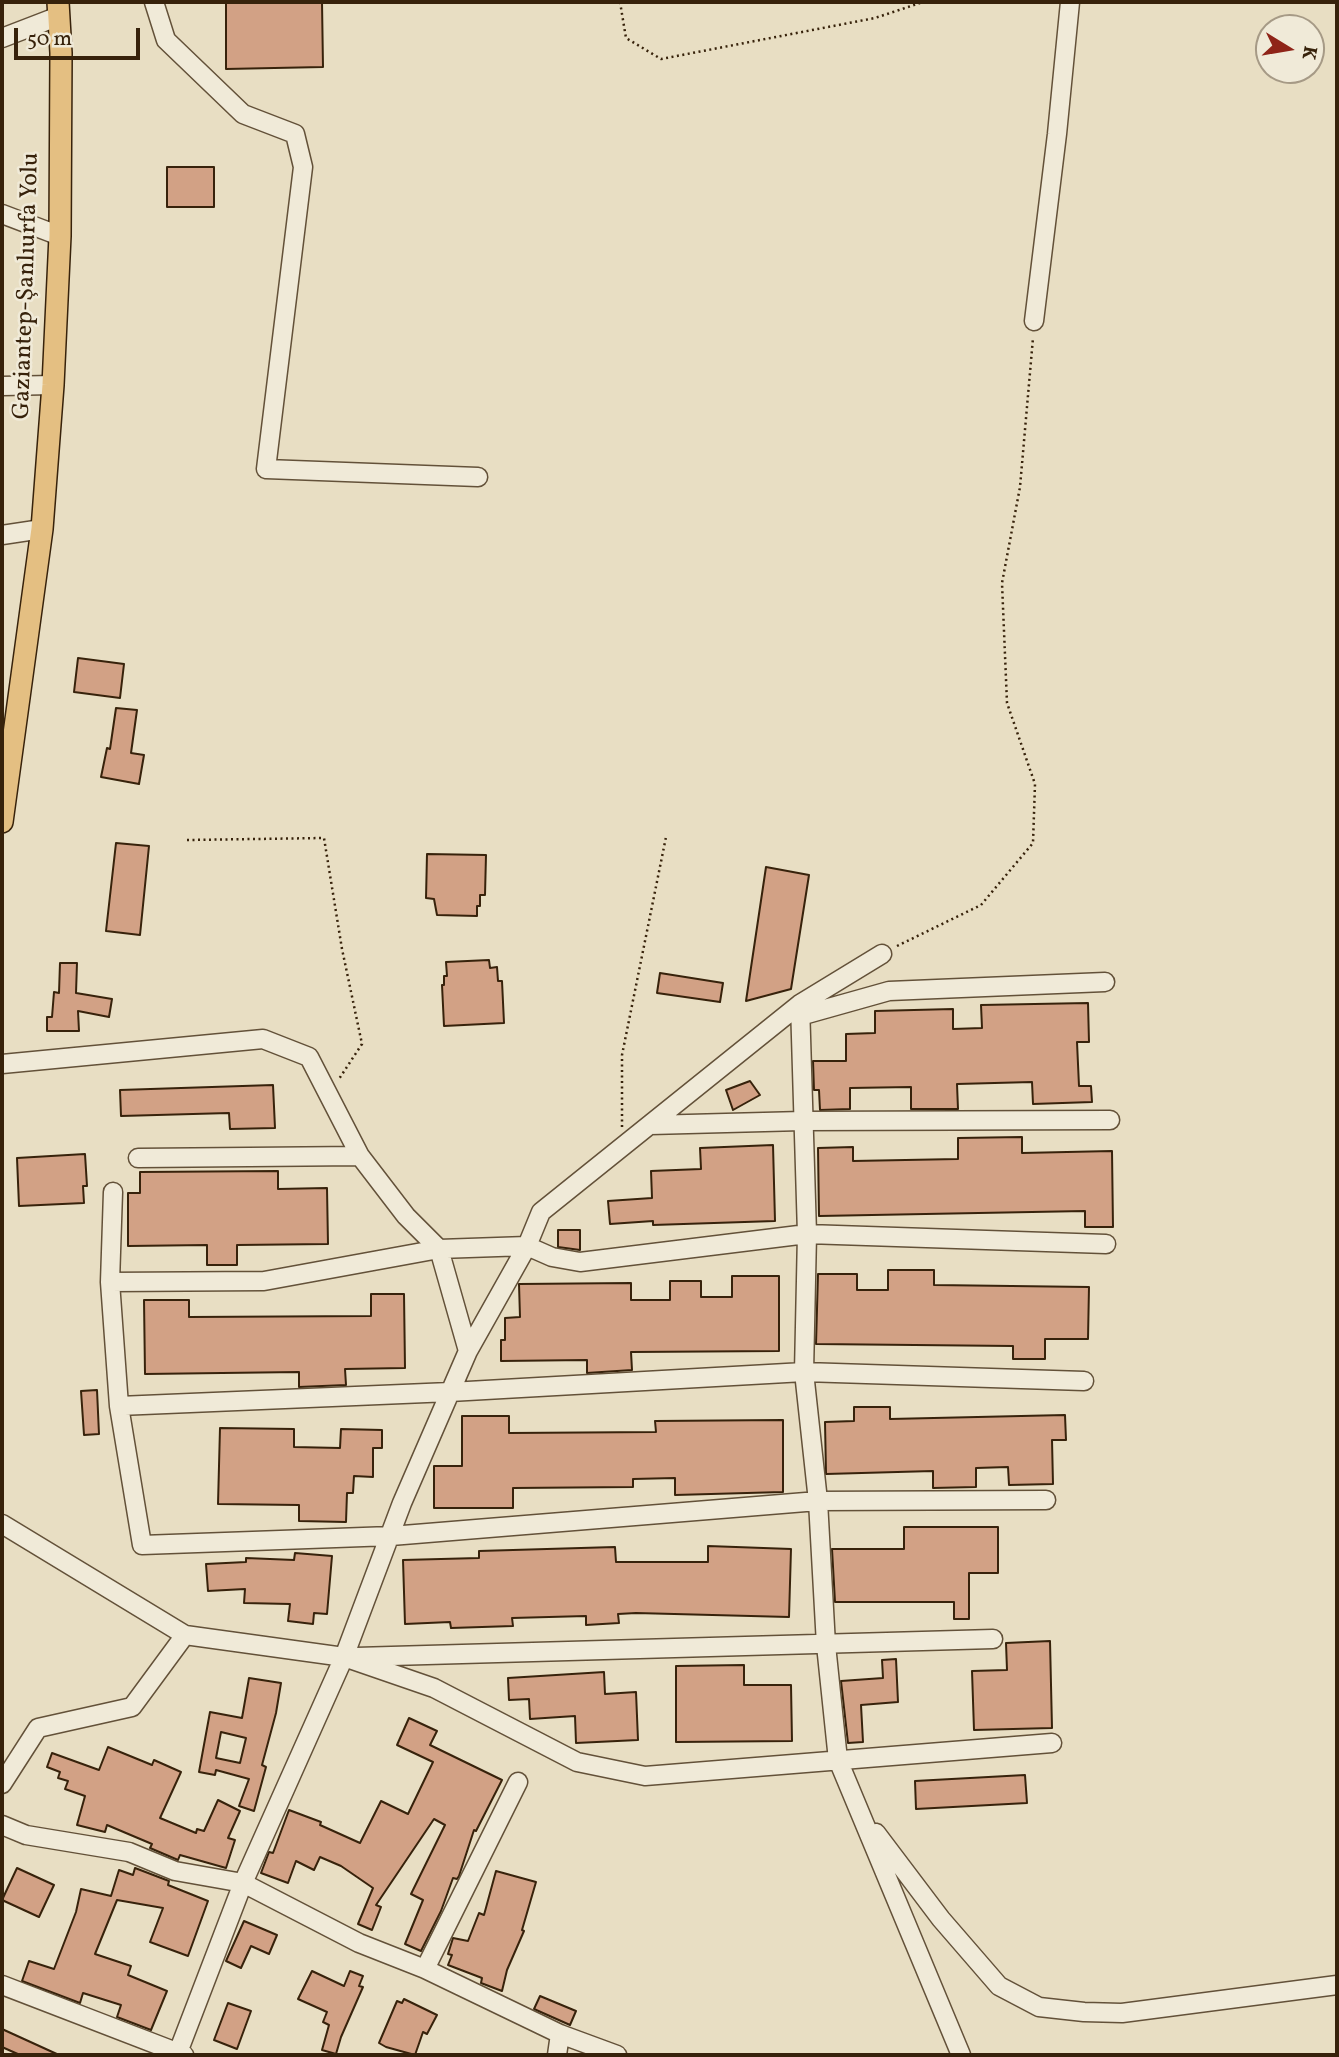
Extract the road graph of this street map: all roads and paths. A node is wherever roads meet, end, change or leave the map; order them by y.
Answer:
1 (154, 2) edge
2 (620, 2) edge
3 (923, 2) edge
4 (1070, 2) edge
5 (58, 9) edge
6 (2, 38) edge
7 (2, 214) edge
8 (60, 236) junction
9 (1034, 321) joint
10 (53, 385) junction
11 (2, 386) edge
12 (478, 477) dead end
13 (42, 529) junction
14 (2, 535) edge
15 (2, 822) edge
16 (666, 837) dead end
17 (187, 840) dead end
18 (882, 954) joint
19 (1105, 982) dead end
20 (800, 1010) junction
21 (2, 1065) edge
22 (329, 1096) junction
23 (1110, 1120) dead end
24 (802, 1121) junction
25 (650, 1125) junction
26 (622, 1147) junction
27 (360, 1156) junction
28 (138, 1158) dead end
29 (113, 1192) dead end
30 (807, 1234) junction
31 (1106, 1244) dead end
32 (527, 1246) junction
33 (439, 1249) junction
34 (110, 1282) junction
35 (468, 1351) junction
36 (804, 1371) junction
37 (1084, 1381) dead end
38 (450, 1392) junction
39 (119, 1406) junction
40 (1046, 1500) dead end
41 (818, 1501) junction
42 (2, 1524) edge
43 (391, 1536) junction
44 (185, 1635) junction
45 (993, 1639) dead end
46 (826, 1645) junction
47 (344, 1657) junction
48 (1052, 1743) dead end
49 (838, 1760) junction
50 (518, 1782) dead end
51 (2, 1784) edge
52 (859, 1810) junction
53 (2, 1825) edge
54 (243, 1883) junction
55 (425, 1969) junction
56 (2, 1985) edge
57 (1337, 1985) edge
58 (560, 2034) junction
59 (179, 2054) edge
60 (557, 2055) edge
61 (617, 2055) edge
62 (961, 2055) edge

1 - 12 street
2 - 3 path
4 - 9 street
5 - 6 street
5 - 8 main road, Gaziantep-Şanlıurfa Yolu
7 - 8 street
8 - 10 main road, Gaziantep-Şanlıurfa Yolu
9 - 18 path
10 - 11 street
10 - 13 main road, Gaziantep-Şanlıurfa Yolu
13 - 14 street
13 - 15 main road, Gaziantep-Şanlıurfa Yolu
16 - 26 path
17 - 22 path
18 - 20 street
19 - 20 street
20 - 24 street
20 - 25 street
21 - 22 street
22 - 27 street
23 - 24 street
24 - 25 street
24 - 30 street
25 - 26 street
26 - 32 street
27 - 28 street
27 - 33 street
29 - 34 street
30 - 31 street
30 - 32 street
30 - 36 street
32 - 33 street
32 - 35 street
33 - 34 street
33 - 35 street
34 - 39 street
35 - 38 street
36 - 37 street
36 - 38 street
36 - 41 street
38 - 39 street
38 - 43 street
39 - 43 street
40 - 41 street
41 - 43 street
41 - 46 street
42 - 44 street
43 - 47 street
44 - 47 street
44 - 51 street
45 - 46 street
46 - 47 street
46 - 49 street
47 - 49 street
47 - 54 street
48 - 49 street
49 - 52 street
50 - 55 street
52 - 57 street
52 - 62 street
53 - 54 street
54 - 55 street
54 - 59 street
55 - 58 street
56 - 59 street
58 - 60 street
58 - 61 street

